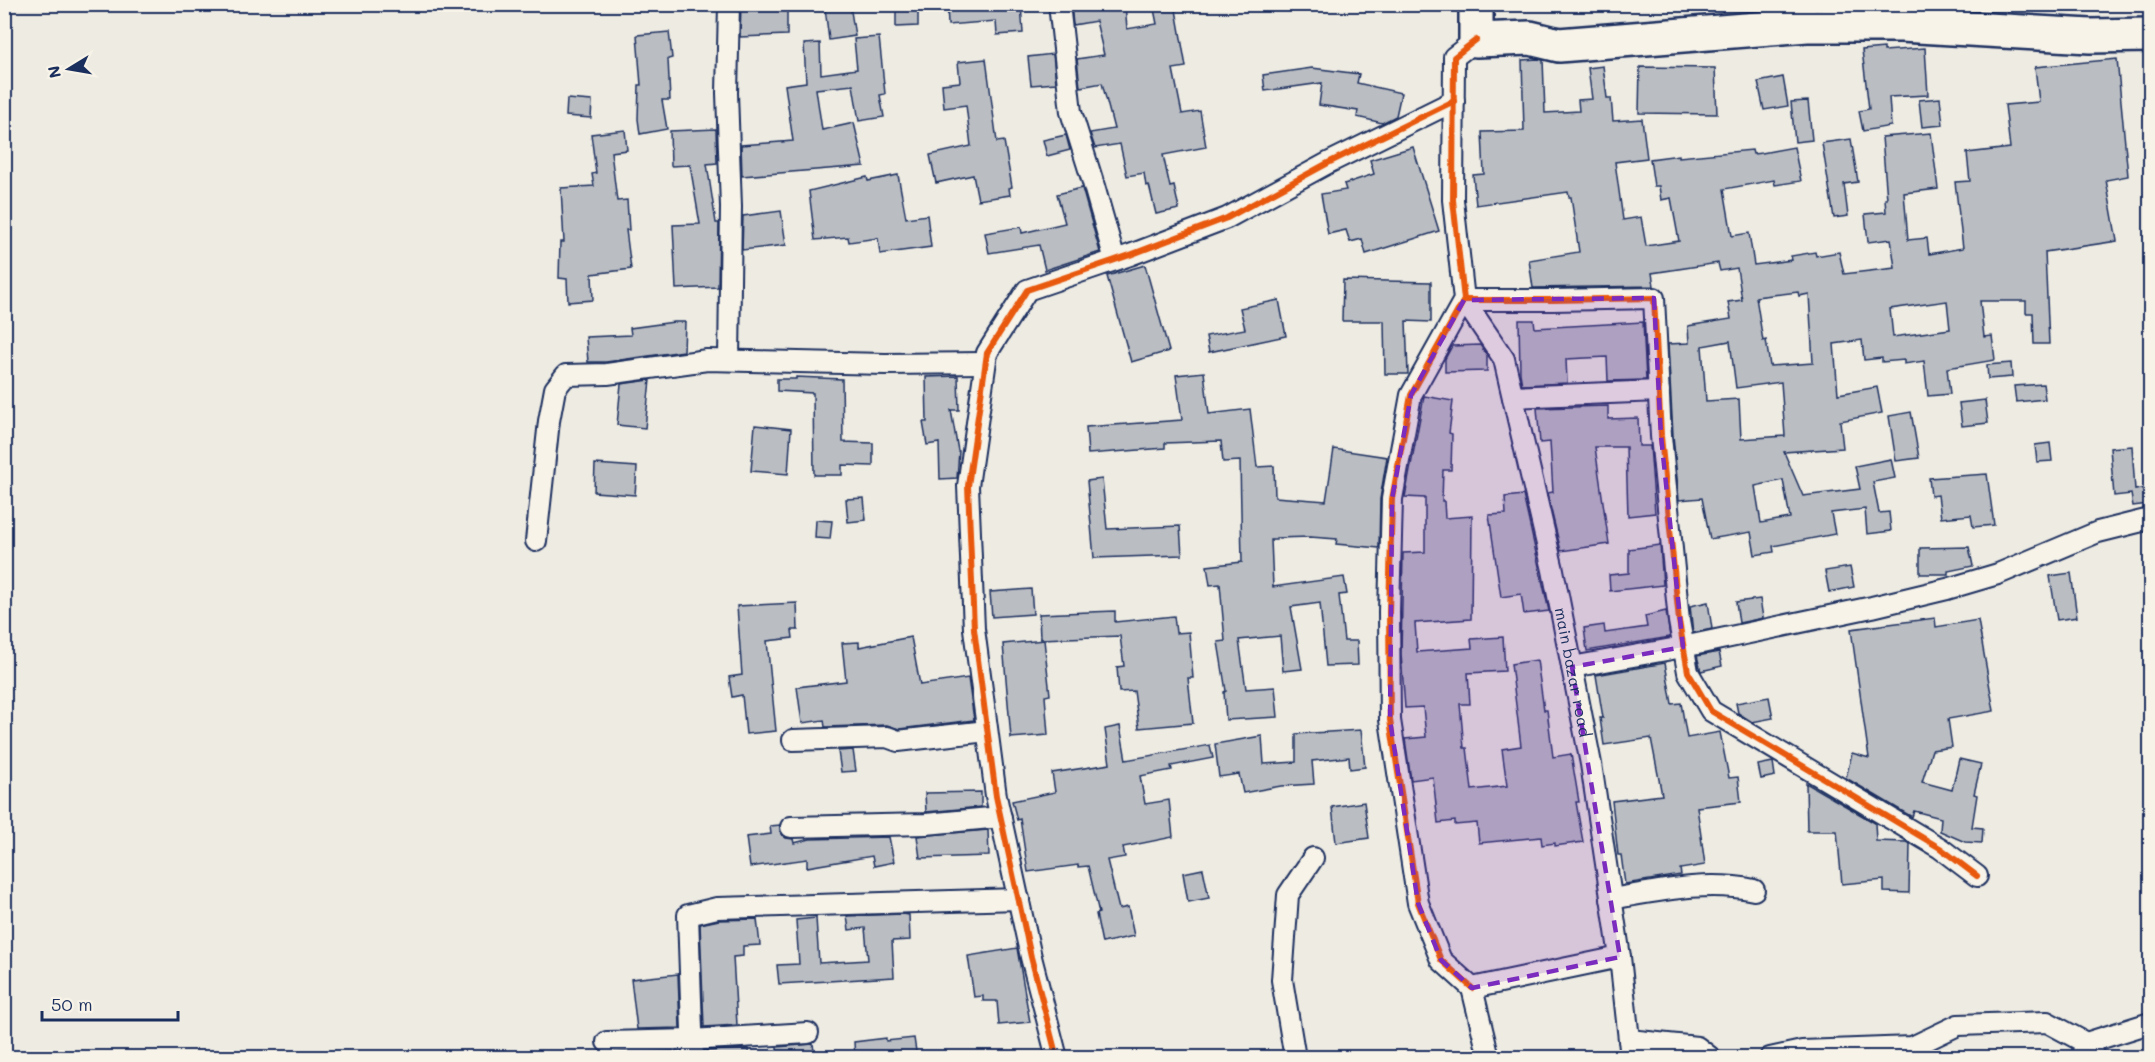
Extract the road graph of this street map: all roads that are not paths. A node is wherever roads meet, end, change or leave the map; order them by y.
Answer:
1 (729, 4) edge
2 (1059, 4) edge
3 (1476, 4) edge
4 (2151, 20) edge
5 (2151, 35) edge
6 (1530, 38) junction
7 (1476, 40) junction
8 (1454, 101) junction
9 (1115, 260) junction
10 (1464, 300) junction
11 (729, 360) junction
12 (985, 363) junction
13 (1659, 391) junction
14 (1513, 397) junction
15 (2151, 519) edge
16 (536, 541) dead end
17 (1683, 647) junction
18 (1572, 666) junction
19 (987, 731) junction
20 (793, 740) dead end
21 (1001, 817) junction
22 (791, 827) dead end
23 (1313, 858) dead end
24 (1977, 876) dead end
25 (1754, 890) dead end
26 (1018, 899) junction
27 (1611, 899) junction
28 (1620, 957) junction
29 (1472, 988) junction
30 (2151, 1023) edge
31 (808, 1033) dead end
32 (607, 1042) dead end
33 (692, 1049) edge
34 (1630, 1049) edge
35 (2087, 1052) edge
36 (1057, 1058) edge
37 (1295, 1058) edge
38 (1489, 1058) edge
39 (1711, 1058) edge
40 (1770, 1058) edge

1 - 11 street
2 - 9 street
3 - 7 highway
4 - 6 highway
5 - 6 highway
6 - 7 highway
7 - 8 street
8 - 9 street
8 - 10 street
9 - 12 street
10 - 13 street
10 - 14 street, main bazar road
10 - 29 street
11 - 12 street
11 - 16 street
12 - 19 street
13 - 14 street
13 - 17 street
14 - 18 street, main bazar road
15 - 17 street
17 - 18 street
17 - 24 street
18 - 27 street, main bazar road
19 - 20 street
19 - 21 street
21 - 22 street
21 - 26 street
23 - 37 street
25 - 27 street
26 - 33 street
26 - 36 street
27 - 28 street, main bazar road
28 - 29 street
28 - 34 street, main bazar road
29 - 38 street
30 - 35 street
31 - 33 street
32 - 33 street
34 - 39 street
35 - 40 street

